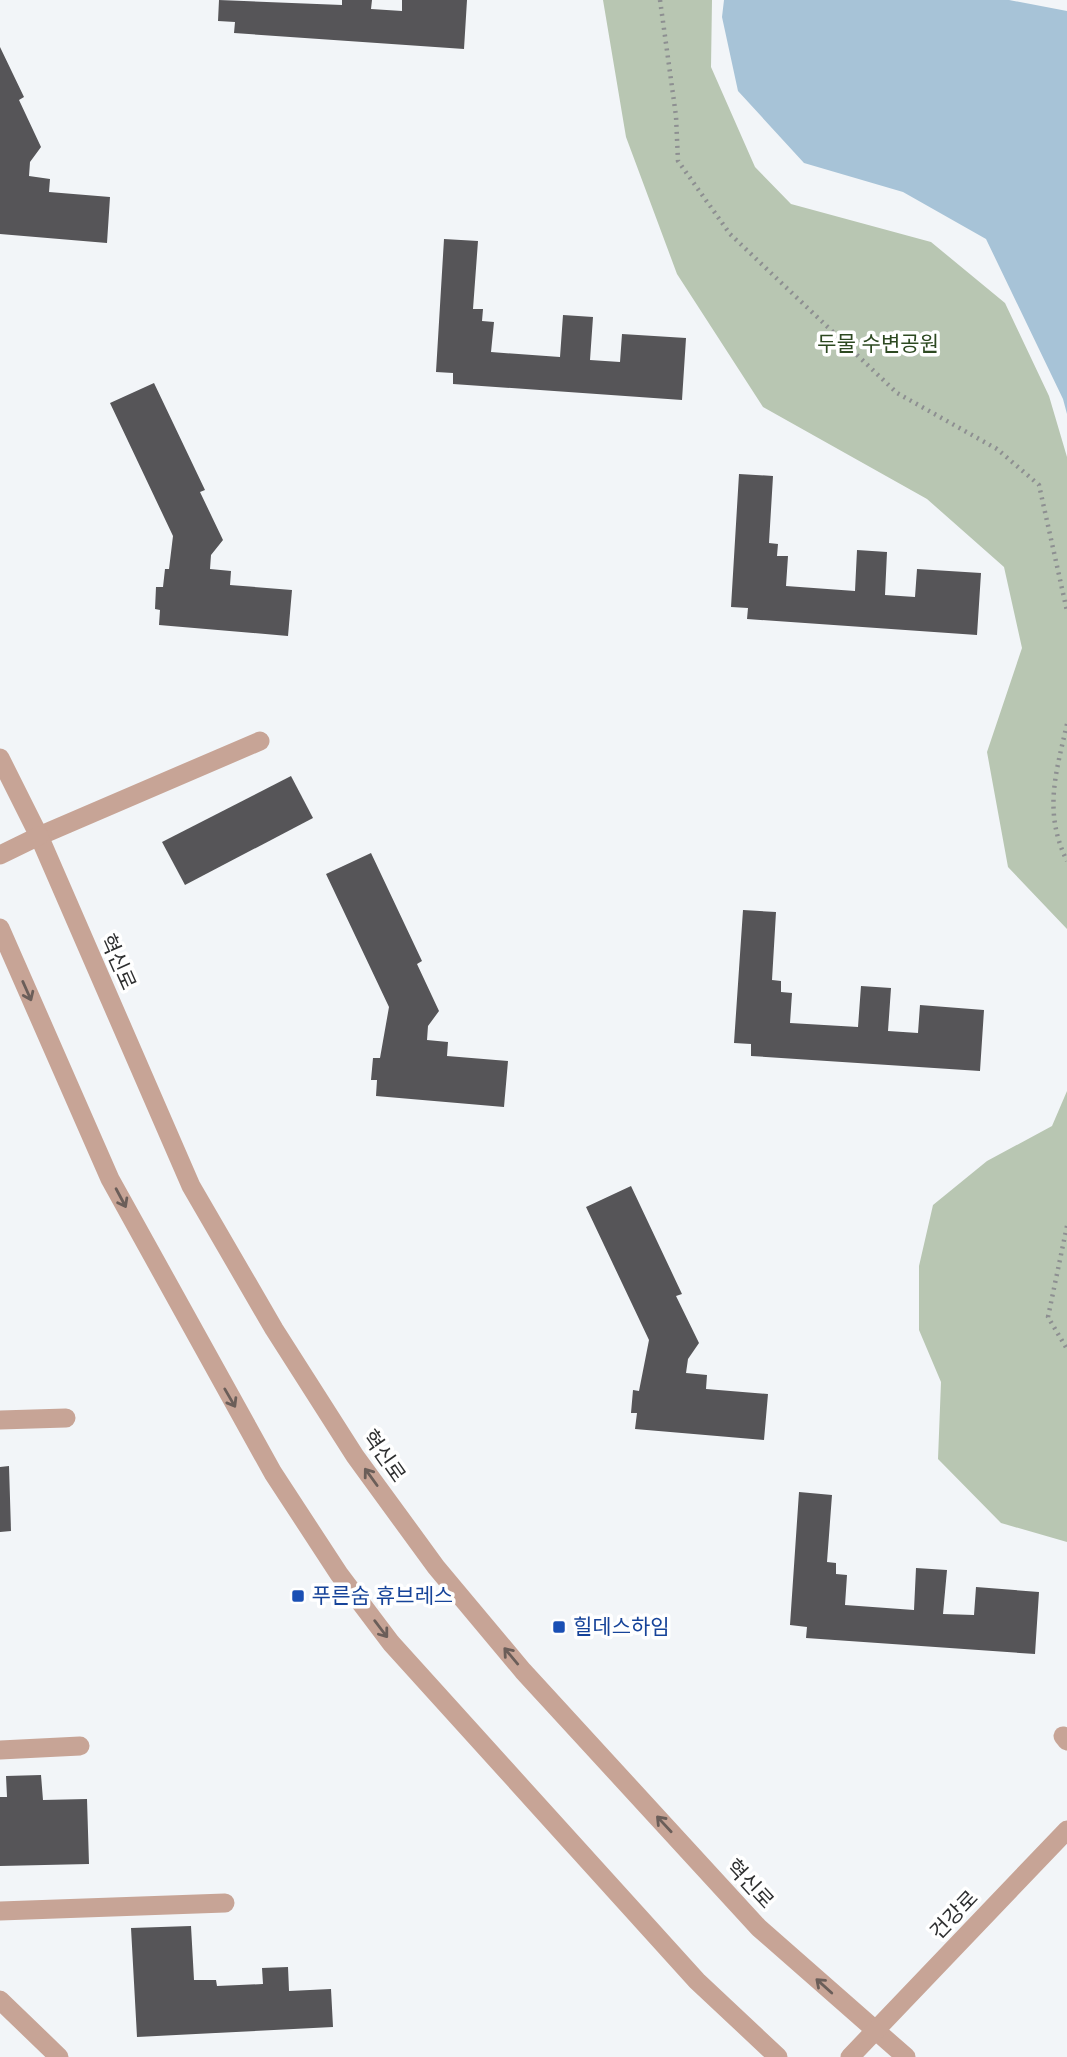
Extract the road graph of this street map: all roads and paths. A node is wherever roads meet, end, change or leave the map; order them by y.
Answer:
1 (660, 0) edge
2 (1067, 611) edge
3 (1067, 724) edge
4 (260, 741) dead end
5 (0, 758) edge
6 (39, 836) junction
7 (0, 855) edge
8 (1067, 861) edge
9 (0, 928) edge
10 (1067, 1226) edge
11 (1067, 1349) edge
12 (66, 1418) dead end
13 (0, 1420) edge
14 (80, 1746) dead end
15 (0, 1750) edge
16 (1067, 1830) edge
17 (225, 1903) dead end
18 (0, 1911) edge
19 (0, 2000) edge
20 (875, 2031) junction
21 (59, 2057) edge
22 (778, 2057) edge
23 (850, 2057) edge
24 (906, 2057) edge

1 - 2 path
3 - 8 path
4 - 6 street
5 - 6 street, 혁신로
6 - 7 street
20 -> 6 street, 혁신로
9 -> 22 street
10 - 11 path
12 - 13 street
14 - 15 street
16 - 20 street, 건강로
17 - 18 street
19 - 21 street
20 - 23 street, 건강로
20 - 24 street, 혁신로

